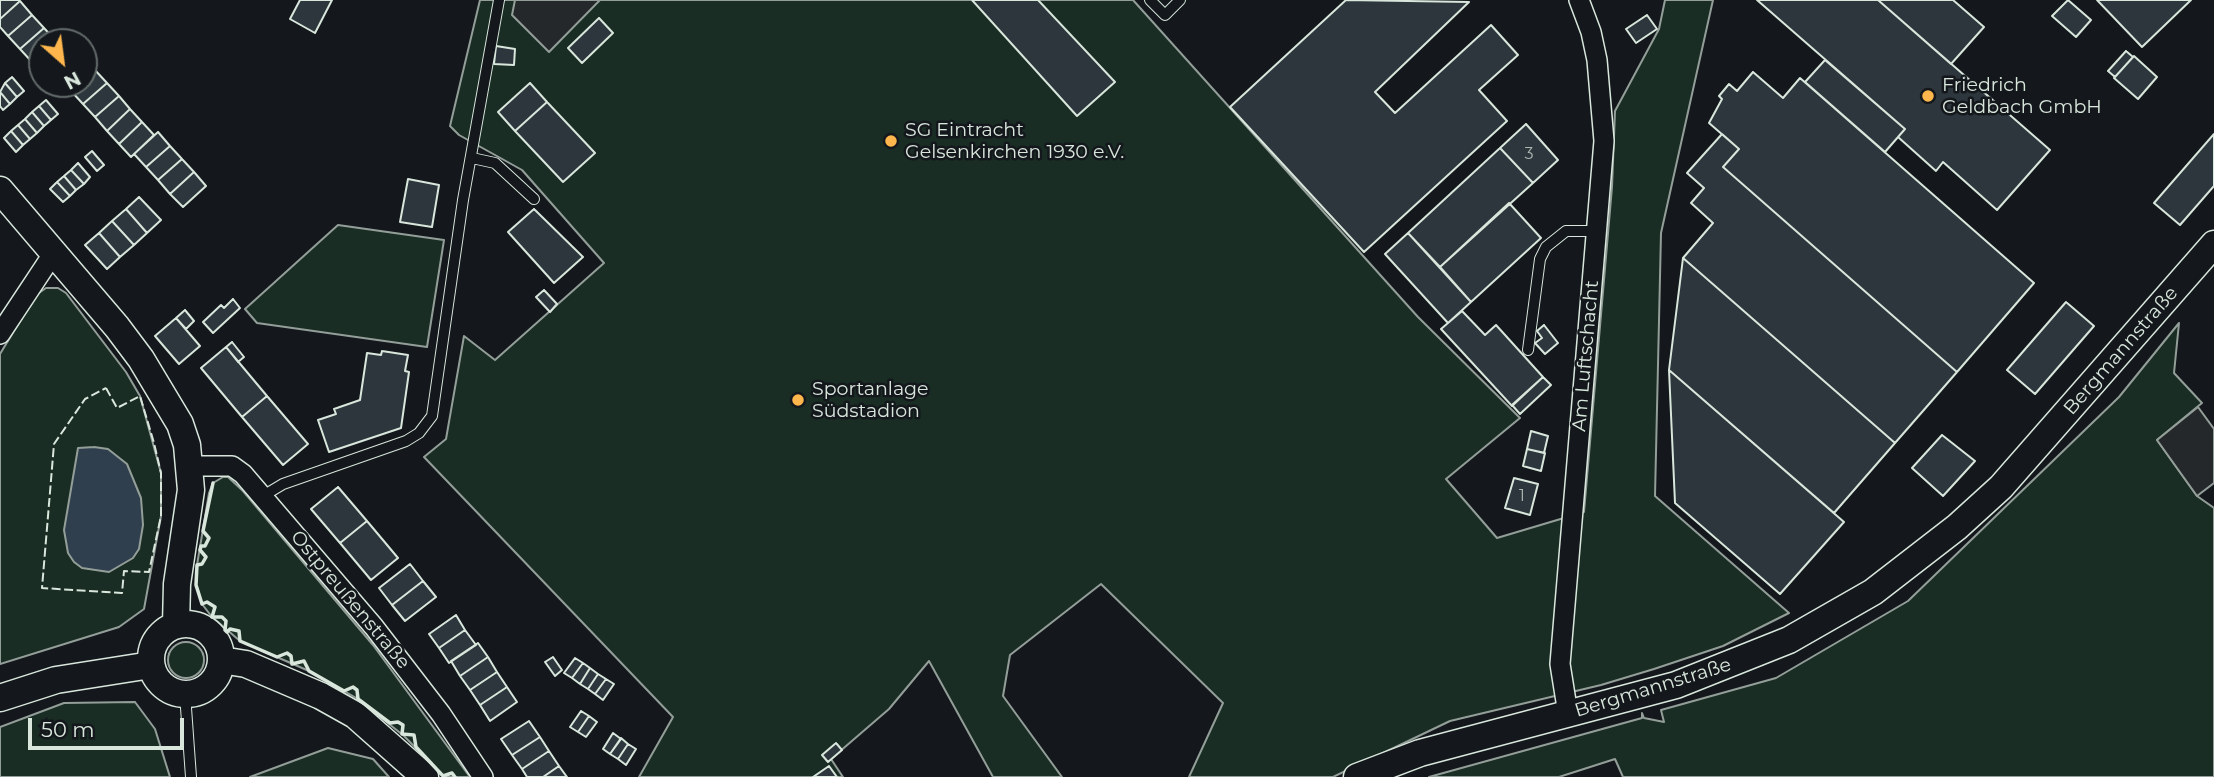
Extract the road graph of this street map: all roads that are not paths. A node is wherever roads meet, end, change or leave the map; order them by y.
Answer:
1 (499, 0) edge
2 (1150, 0) edge
3 (1180, 0) edge
4 (1579, 0) edge
5 (472, 158) junction
6 (0, 190) edge
7 (534, 199) dead end
8 (1597, 231) junction
9 (2214, 244) edge
10 (53, 254) junction
11 (0, 334) edge
12 (1528, 349) dead end
13 (190, 466) junction
14 (263, 496) junction
15 (176, 625) junction
16 (221, 660) junction
17 (151, 665) junction
18 (185, 694) junction
19 (0, 698) edge
20 (1568, 714) junction
21 (191, 777) edge
22 (425, 777) edge
23 (483, 777) edge
24 (1357, 777) edge

1 - 5 lane
2 - 3 lane
4 - 8 street, Am Luftschacht
5 - 7 lane
5 - 14 lane
6 - 10 street
8 - 12 lane
8 - 20 street, Am Luftschacht
9 - 20 street, Bergmannstraße
10 - 11 street
10 - 13 street
13 - 14 street, Ostpreußenstraße
13 - 15 street
14 - 23 street, Ostpreußenstraße
15 - 16 street
15 - 17 street
16 - 18 street
16 - 22 street
17 - 18 street
17 - 19 street
18 - 21 lane
20 - 24 street, Bergmannstraße

